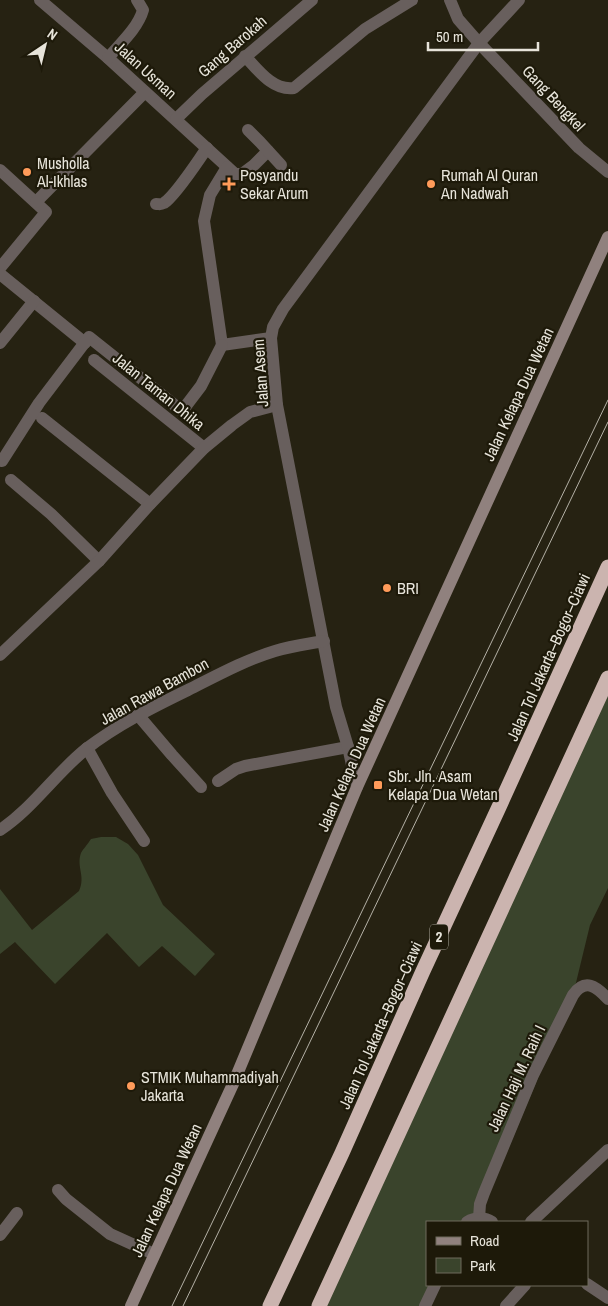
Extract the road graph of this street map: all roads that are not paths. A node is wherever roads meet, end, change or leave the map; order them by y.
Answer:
1 (138, 0) edge
2 (312, 0) edge
3 (412, 0) edge
4 (450, 0) edge
5 (520, 0) edge
6 (43, 1) edge
7 (479, 43) junction
8 (245, 56) junction
9 (108, 58) junction
10 (145, 92) junction
11 (176, 119) junction
12 (248, 130) dead end
13 (207, 148) junction
14 (268, 150) junction
15 (280, 166) dead end
16 (0, 170) edge
17 (231, 171) junction
18 (608, 172) edge
19 (36, 202) junction
20 (156, 204) dead end
21 (608, 237) edge
22 (0, 268) edge
23 (0, 274) edge
24 (34, 301) junction
25 (271, 338) junction
26 (0, 343) edge
27 (84, 343) junction
28 (222, 346) junction
29 (94, 360) dead end
30 (278, 405) junction
31 (42, 418) dead end
32 (204, 448) junction
33 (1, 461) edge
34 (11, 480) dead end
35 (150, 504) junction
36 (99, 560) junction
37 (608, 567) edge
38 (324, 641) junction
39 (0, 655) edge
40 (608, 678) edge
41 (138, 715) junction
42 (348, 746) junction
43 (87, 748) junction
44 (218, 782) dead end
45 (201, 787) dead end
46 (357, 787) junction
47 (0, 830) edge
48 (144, 841) dead end
49 (608, 999) edge
50 (608, 1150) edge
51 (58, 1190) dead end
52 (17, 1213) dead end
53 (473, 1220) edge
54 (532, 1221) edge
55 (0, 1235) edge
56 (154, 1254) junction
57 (588, 1285) edge
58 (435, 1286) edge
59 (524, 1286) edge
60 (608, 1298) edge
61 (131, 1306) edge
62 (270, 1306) edge
63 (319, 1306) edge
64 (425, 1306) edge
65 (506, 1306) edge

1 - 9 street
2 - 8 street, Gang Barokah
3 - 8 street
4 - 7 street, Gang Bengkel
5 - 7 street, Jalan Asem
6 - 9 street, Jalan Usman
7 - 18 street, Gang Bengkel
7 - 25 street, Jalan Asem
8 - 11 street, Gang Barokah
9 - 10 street, Jalan Usman
10 - 11 street, Jalan Usman
10 - 19 street
11 - 13 street, Jalan Usman
12 - 14 street
13 - 17 street, Jalan Usman
13 - 20 street
14 - 15 street
14 - 17 street
16 - 19 street
17 - 28 street
19 - 22 street
21 - 46 street, Jalan Kelapa Dua Wetan
23 - 24 street
24 - 26 street
24 - 27 street
25 - 28 street
25 - 30 street, Jalan Asem
27 - 28 street
27 - 33 street
29 - 32 street, Jalan Taman Dhika
30 - 32 street, Jalan Taman Dhika
30 - 38 street, Jalan Asem
31 - 35 street
32 - 35 street, Jalan Taman Dhika
34 - 36 street
35 - 36 street, Jalan Taman Dhika
36 - 39 street, Jalan Taman Dhika
37 - 62 highway, Jalan Tol Jakarta–Bogor–Ciawi / 2
38 - 41 street, Jalan Rawa Bambon
38 - 42 street, Jalan Asem
40 - 63 highway
41 - 43 street, Jalan Rawa Bambon
41 - 45 street
42 - 44 street
42 - 46 street, Jalan Asem
43 - 47 street, Jalan Rawa Bambon
43 - 48 street
46 - 56 street, Jalan Kelapa Dua Wetan
49 - 53 street, Jalan Haji M. Raih I
50 - 54 street
51 - 56 street
52 - 55 street
56 - 61 street, Jalan Kelapa Dua Wetan
57 - 60 street
58 - 64 street
59 - 65 street

